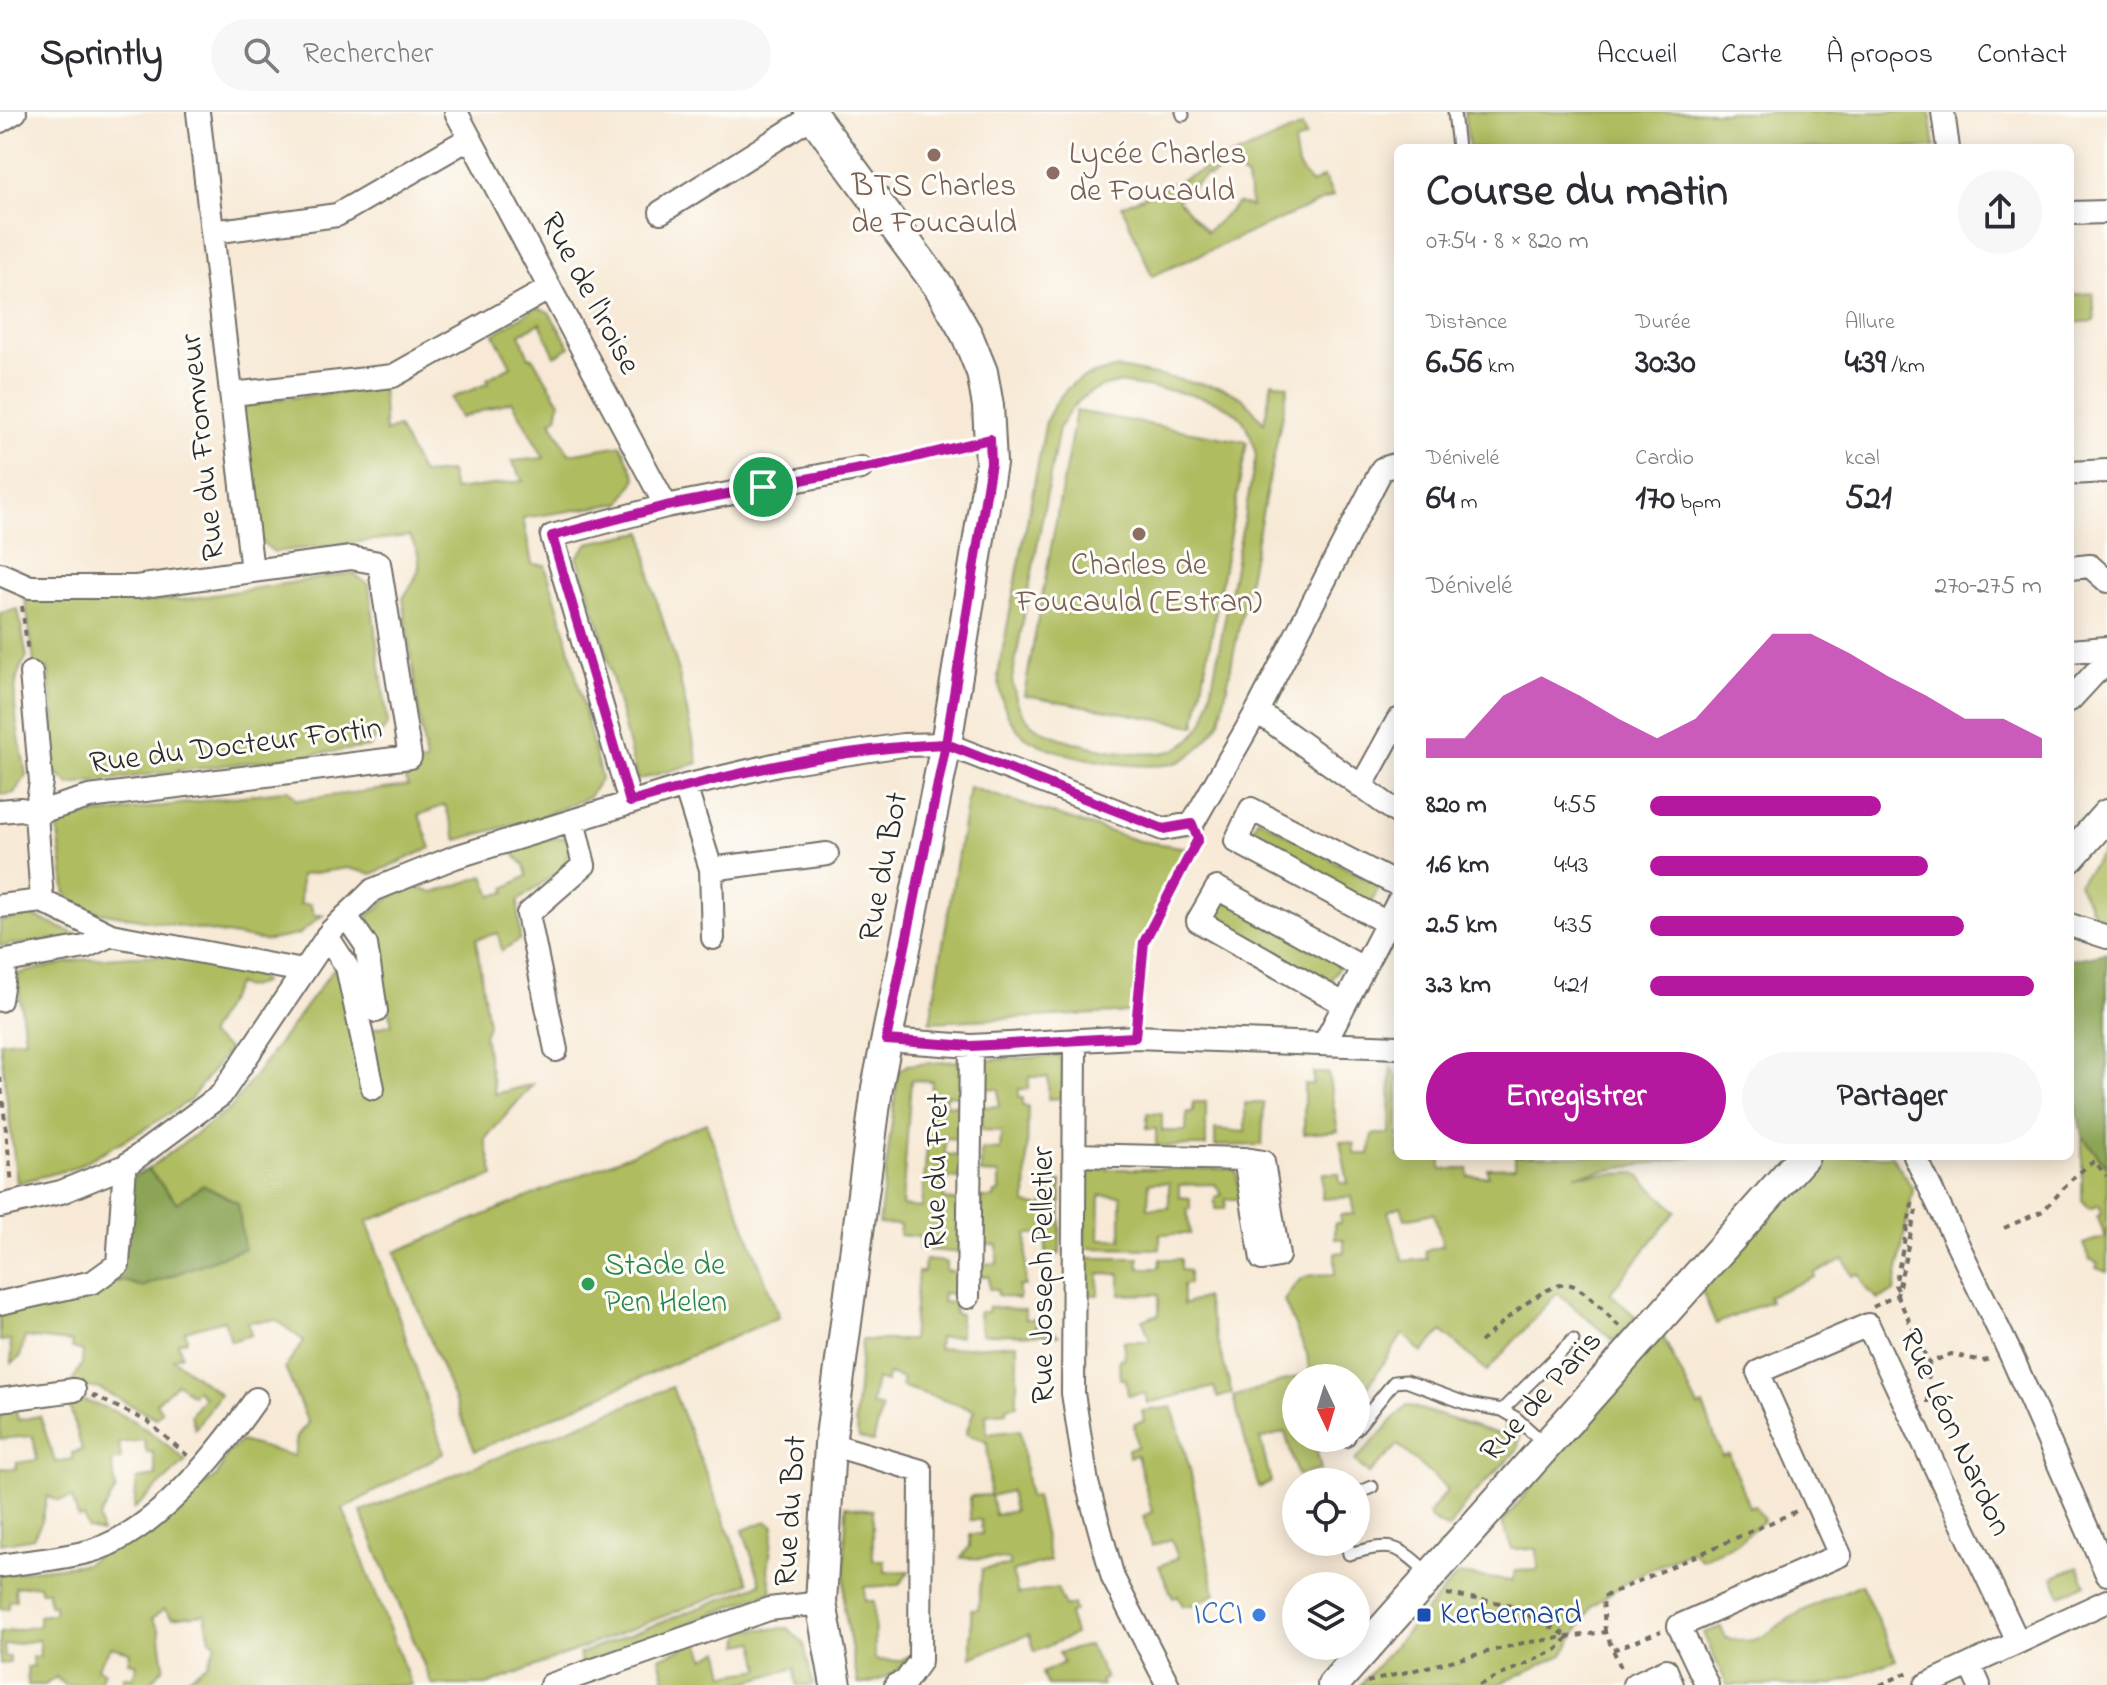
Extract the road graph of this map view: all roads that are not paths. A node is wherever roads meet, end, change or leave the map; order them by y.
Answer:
1 (15, 112) edge
2 (198, 112) edge
3 (456, 112) edge
4 (1454, 112) edge
5 (1943, 112) edge
6 (812, 114) edge
7 (0, 121) edge
8 (470, 138) junction
9 (1458, 144) edge
10 (1947, 144) edge
11 (661, 212) dead end
12 (2107, 212) edge
13 (2074, 213) edge
14 (213, 232) junction
15 (550, 288) junction
16 (232, 394) junction
17 (1390, 466) edge
18 (861, 468) road end
19 (2107, 471) edge
20 (2074, 473) edge
21 (666, 506) junction
22 (2074, 568) edge
23 (252, 571) junction
24 (9, 579) edge
25 (2107, 581) edge
26 (2107, 648) edge
27 (2074, 651) edge
28 (2107, 665) edge
29 (31, 673) road end
30 (2074, 694) edge
31 (1257, 711) junction
32 (1394, 727) edge
33 (946, 744) junction
34 (685, 786) junction
35 (1361, 787) junction
36 (630, 802) junction
37 (1394, 810) edge
38 (0, 811) edge
39 (36, 813) junction
40 (2107, 815) edge
41 (573, 821) junction
42 (2074, 852) edge
43 (827, 854) dead end
44 (711, 869) junction
45 (1394, 883) edge
46 (42, 901) junction
47 (0, 906) edge
48 (1394, 910) edge
49 (346, 916) junction
50 (1387, 923) junction
51 (2074, 926) edge
52 (111, 935) junction
53 (327, 936) junction
54 (2107, 937) edge
55 (713, 938) dead end
56 (1363, 968) junction
57 (303, 971) junction
58 (0, 1000) edge
59 (1344, 1004) junction
60 (376, 1011) dead end
61 (886, 1040) junction
62 (1075, 1040) junction
63 (1324, 1044) junction
64 (971, 1046) junction
65 (1394, 1047) edge
66 (556, 1050) dead end
67 (373, 1088) dead end
68 (1075, 1155) junction
69 (1245, 1159) dead end
70 (1800, 1160) edge
71 (1919, 1164) edge
72 (125, 1166) junction
73 (7, 1204) edge
74 (968, 1297) dead end
75 (0, 1303) edge
76 (1573, 1340) dead end
77 (74, 1390) road end
78 (256, 1399) dead end
79 (0, 1400) edge
80 (1502, 1410) junction
81 (1370, 1412) edge
82 (830, 1444) junction
83 (1546, 1446) junction
84 (1370, 1548) edge
85 (0, 1566) edge
86 (2107, 1574) edge
87 (1428, 1578) junction
88 (2107, 1601) edge
89 (821, 1603) junction
90 (2018, 1642) junction
91 (1974, 1675) edge
92 (1337, 1680) edge
93 (551, 1685) edge
94 (836, 1685) edge
95 (896, 1685) edge
96 (1168, 1685) edge
97 (1632, 1685) edge
98 (1672, 1685) edge
99 (1707, 1685) edge
100 (1926, 1685) edge

1 - 7 street
2 - 14 street, Rue du Fromveur
3 - 8 street, Rue de l'Iroise
4 - 9 lane
5 - 10 street
6 - 11 street
6 - 33 street, Rue du Bot
8 - 14 street
8 - 15 street, Rue de l'Iroise
12 - 13 street
14 - 16 street, Rue du Fromveur
15 - 16 street
15 - 21 street, Rue de l'Iroise
16 - 23 street, Rue du Fromveur
17 - 31 street
18 - 21 street
19 - 20 street
21 - 36 street
22 - 25 street
23 - 24 street, Rue du Fromveur
23 - 39 street, Rue du Docteur Fortin
26 - 27 street
28 - 30 street
29 - 39 street
31 - 33 street
31 - 35 street
32 - 35 street
33 - 34 street
33 - 61 street, Rue du Bot
34 - 36 street
34 - 44 street
35 - 37 street
36 - 41 street
38 - 39 street, Rue du Docteur Fortin
39 - 46 street
40 - 42 street
41 - 49 street
41 - 66 street
43 - 44 street
44 - 55 street
45 - 50 street
46 - 47 street
46 - 52 street
48 - 50 street
49 - 53 street
49 - 60 street
50 - 56 street
51 - 54 street
52 - 57 street
52 - 58 street
53 - 57 street
53 - 67 street
56 - 59 street
56 - 59 street
57 - 72 street
59 - 63 street
61 - 64 street
61 - 82 street, Rue du Bot
62 - 63 street
62 - 64 street
62 - 68 street, Rue Joseph Pelletier
63 - 65 street
64 - 74 street, Rue du Fret
68 - 69 street
68 - 96 street, Rue Joseph Pelletier
70 - 83 street, Rue de Paris
71 - 86 street
72 - 73 street
72 - 75 street
76 - 80 lane
77 - 79 street
78 - 85 street
80 - 81 lane
80 - 83 lane
82 - 89 street, Rue du Bot
82 - 95 street
83 - 87 street, Rue de Paris
84 - 87 lane
87 - 92 street, Rue de Paris
88 - 90 street
89 - 93 street
89 - 94 street, Rue du Bot
90 - 91 street
90 - 99 street, Rue Léon Nardon
91 - 100 street
97 - 98 street

